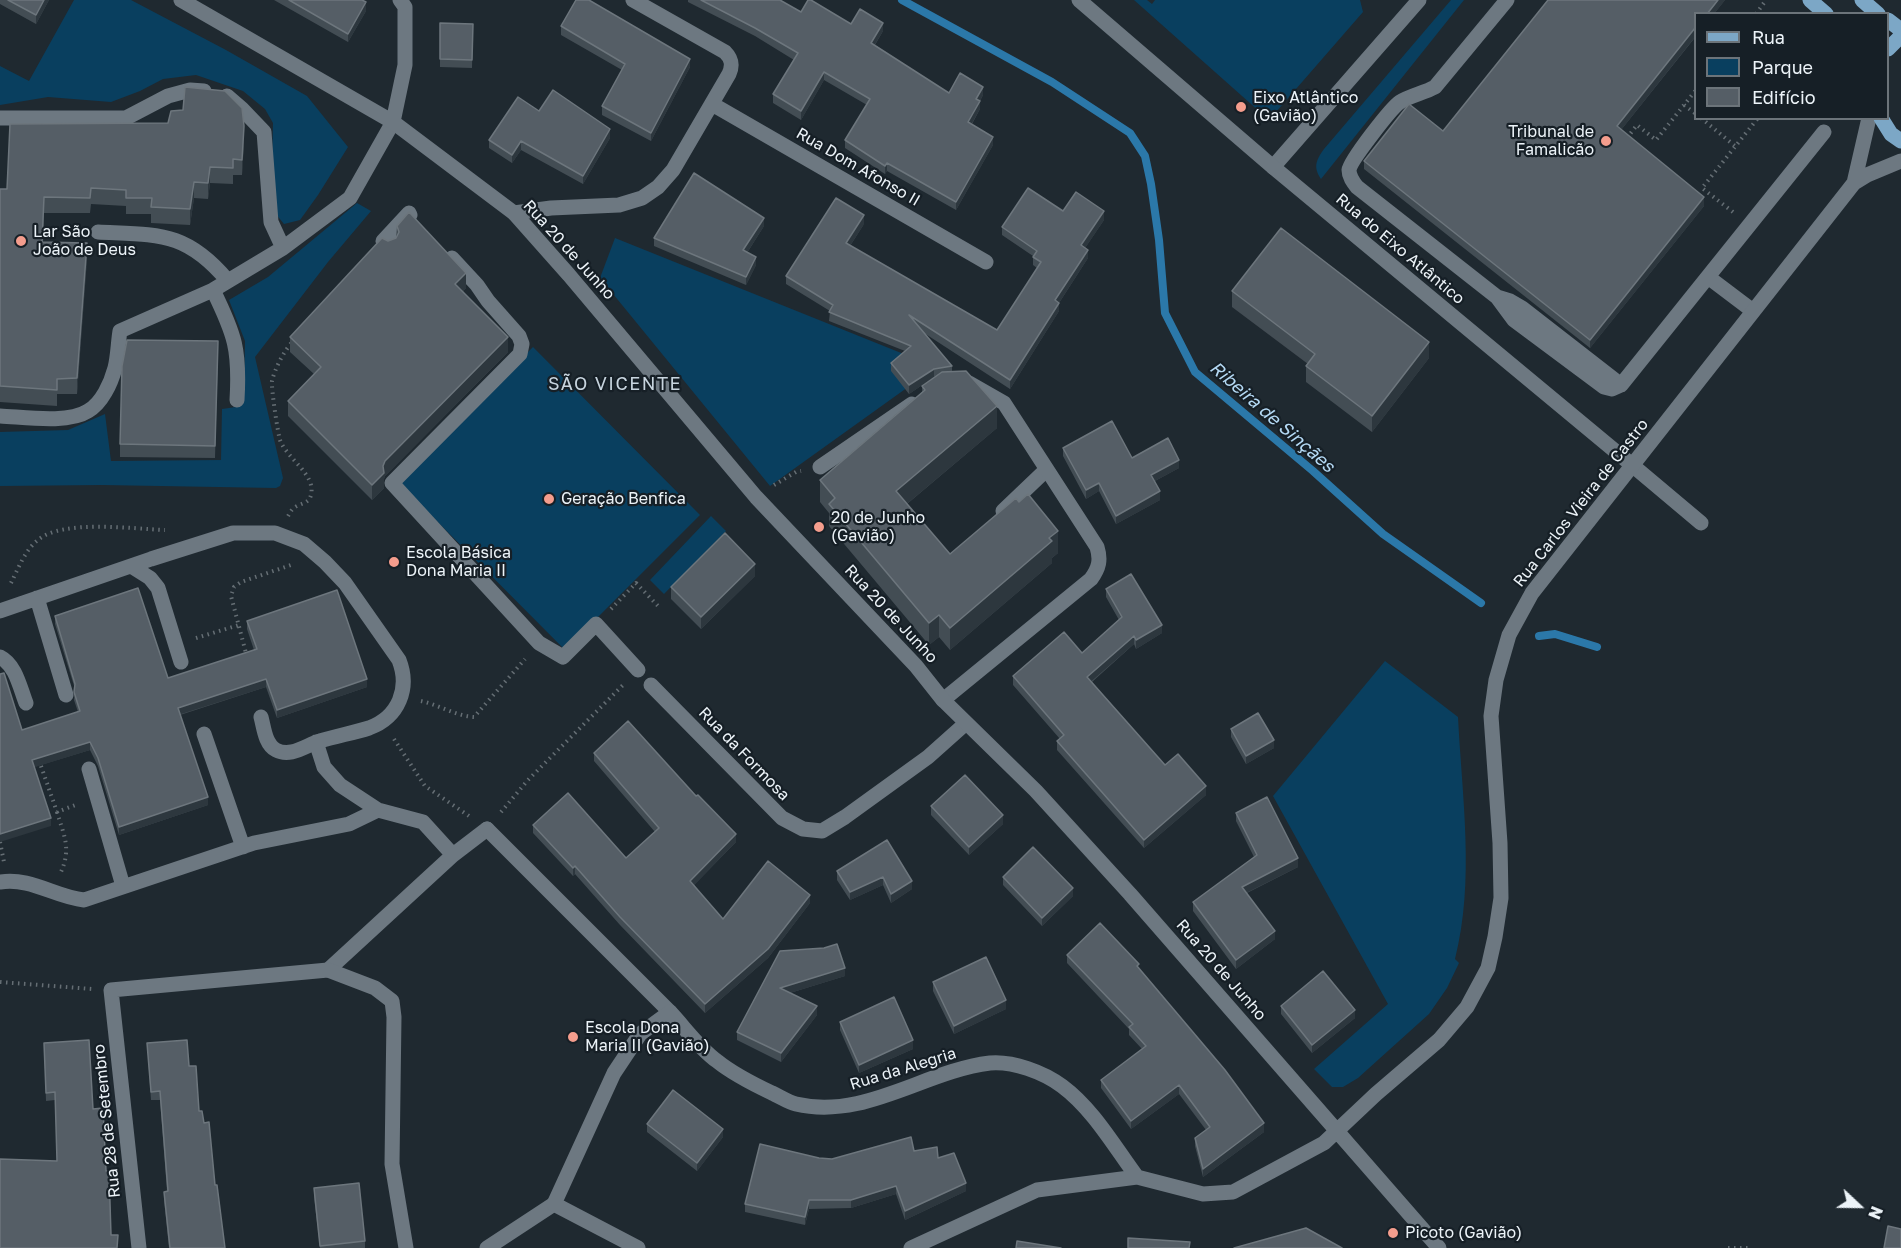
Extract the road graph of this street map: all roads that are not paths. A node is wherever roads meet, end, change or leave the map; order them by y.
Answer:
1 (181, 0) edge
2 (400, 0) edge
3 (633, 0) edge
4 (1079, 0) edge
5 (1419, 0) edge
6 (1507, 0) edge
7 (1810, 0) edge
8 (1862, 0) edge
9 (1824, 12) edge
10 (1876, 12) edge
11 (1901, 36) edge
12 (1889, 48) edge
13 (712, 104) junction
14 (0, 118) edge
15 (1869, 120) edge
16 (1882, 120) edge
17 (393, 122) junction
18 (1824, 132) dead end
19 (1901, 141) edge
20 (1901, 161) edge
21 (1273, 167) junction
22 (1854, 183) junction
23 (514, 213) junction
24 (424, 229) edge
25 (98, 232) dead end
26 (439, 245) edge
27 (388, 246) edge
28 (283, 248) junction
29 (986, 262) dead end
30 (1708, 277) junction
31 (228, 281) junction
32 (213, 290) junction
33 (1753, 311) junction
34 (958, 384) edge
35 (921, 397) edge
36 (237, 400) dead end
37 (0, 416) edge
38 (1632, 465) junction
39 (820, 467) road end
40 (1046, 470) junction
41 (996, 518) edge
42 (1701, 523) dead end
43 (130, 566) junction
44 (37, 598) junction
45 (2, 610) edge
46 (0, 657) edge
47 (181, 662) dead end
48 (638, 670) dead end
49 (651, 685) dead end
50 (66, 695) dead end
51 (943, 700) junction
52 (26, 703) dead end
53 (261, 717) dead end
54 (966, 724) junction
55 (204, 734) dead end
56 (316, 742) junction
57 (89, 769) dead end
58 (378, 810) junction
59 (243, 847) junction
60 (453, 855) junction
61 (0, 882) edge
62 (123, 886) junction
63 (328, 970) junction
64 (670, 1012) junction
65 (1338, 1131) junction
66 (1137, 1177) junction
67 (554, 1204) junction
68 (139, 1248) edge
69 (406, 1248) edge
70 (487, 1248) edge
71 (638, 1248) edge
72 (911, 1248) edge
73 (1439, 1248) edge

1 - 17 street, Rua 20 de Junho
2 - 17 street
3 - 13 street
4 - 21 street, Rua do Eixo Atlântico
5 - 21 street
6 - 30 street
7 - 9 main road
8 - 10 main road
11 - 12 main road
13 - 23 street
13 - 29 street, Rua Dom Afonso II
14 - 28 street
15 - 22 street, Rua Carlos Vieira de Castro
16 - 19 main road
17 - 23 street, Rua 20 de Junho
17 - 28 street
18 - 30 street
20 - 22 street, Rua Carlos Vieira de Castro
21 - 38 street, Rua do Eixo Atlântico
22 - 33 street, Rua Carlos Vieira de Castro
23 - 51 street, Rua 20 de Junho
24 - 27 street
25 - 31 street
26 - 48 street
28 - 31 street
30 - 33 street
31 - 32 street
32 - 36 street
32 - 37 street
33 - 38 street, Rua Carlos Vieira de Castro
34 - 40 street
35 - 39 street
38 - 42 street, Rua do Eixo Atlântico
38 - 65 street, Rua Carlos Vieira de Castro
40 - 41 street
40 - 51 street
43 - 44 street
43 - 47 street
43 - 56 street
44 - 45 street
44 - 50 street
46 - 52 street
49 - 54 street, Rua da Formosa
51 - 54 street, Rua 20 de Junho
53 - 56 street
54 - 65 street, Rua 20 de Junho
55 - 59 street
56 - 58 street
57 - 62 street
58 - 59 street
58 - 60 street
59 - 62 street
60 - 63 street
60 - 64 street, Rua da Alegria
61 - 62 street
63 - 68 street, Rua 28 de Setembro
63 - 69 street
64 - 66 street, Rua da Alegria
64 - 67 street
65 - 66 street, Rua Carlos Vieira de Castro
65 - 73 street, Rua 20 de Junho
66 - 72 street
67 - 70 street
67 - 71 street

